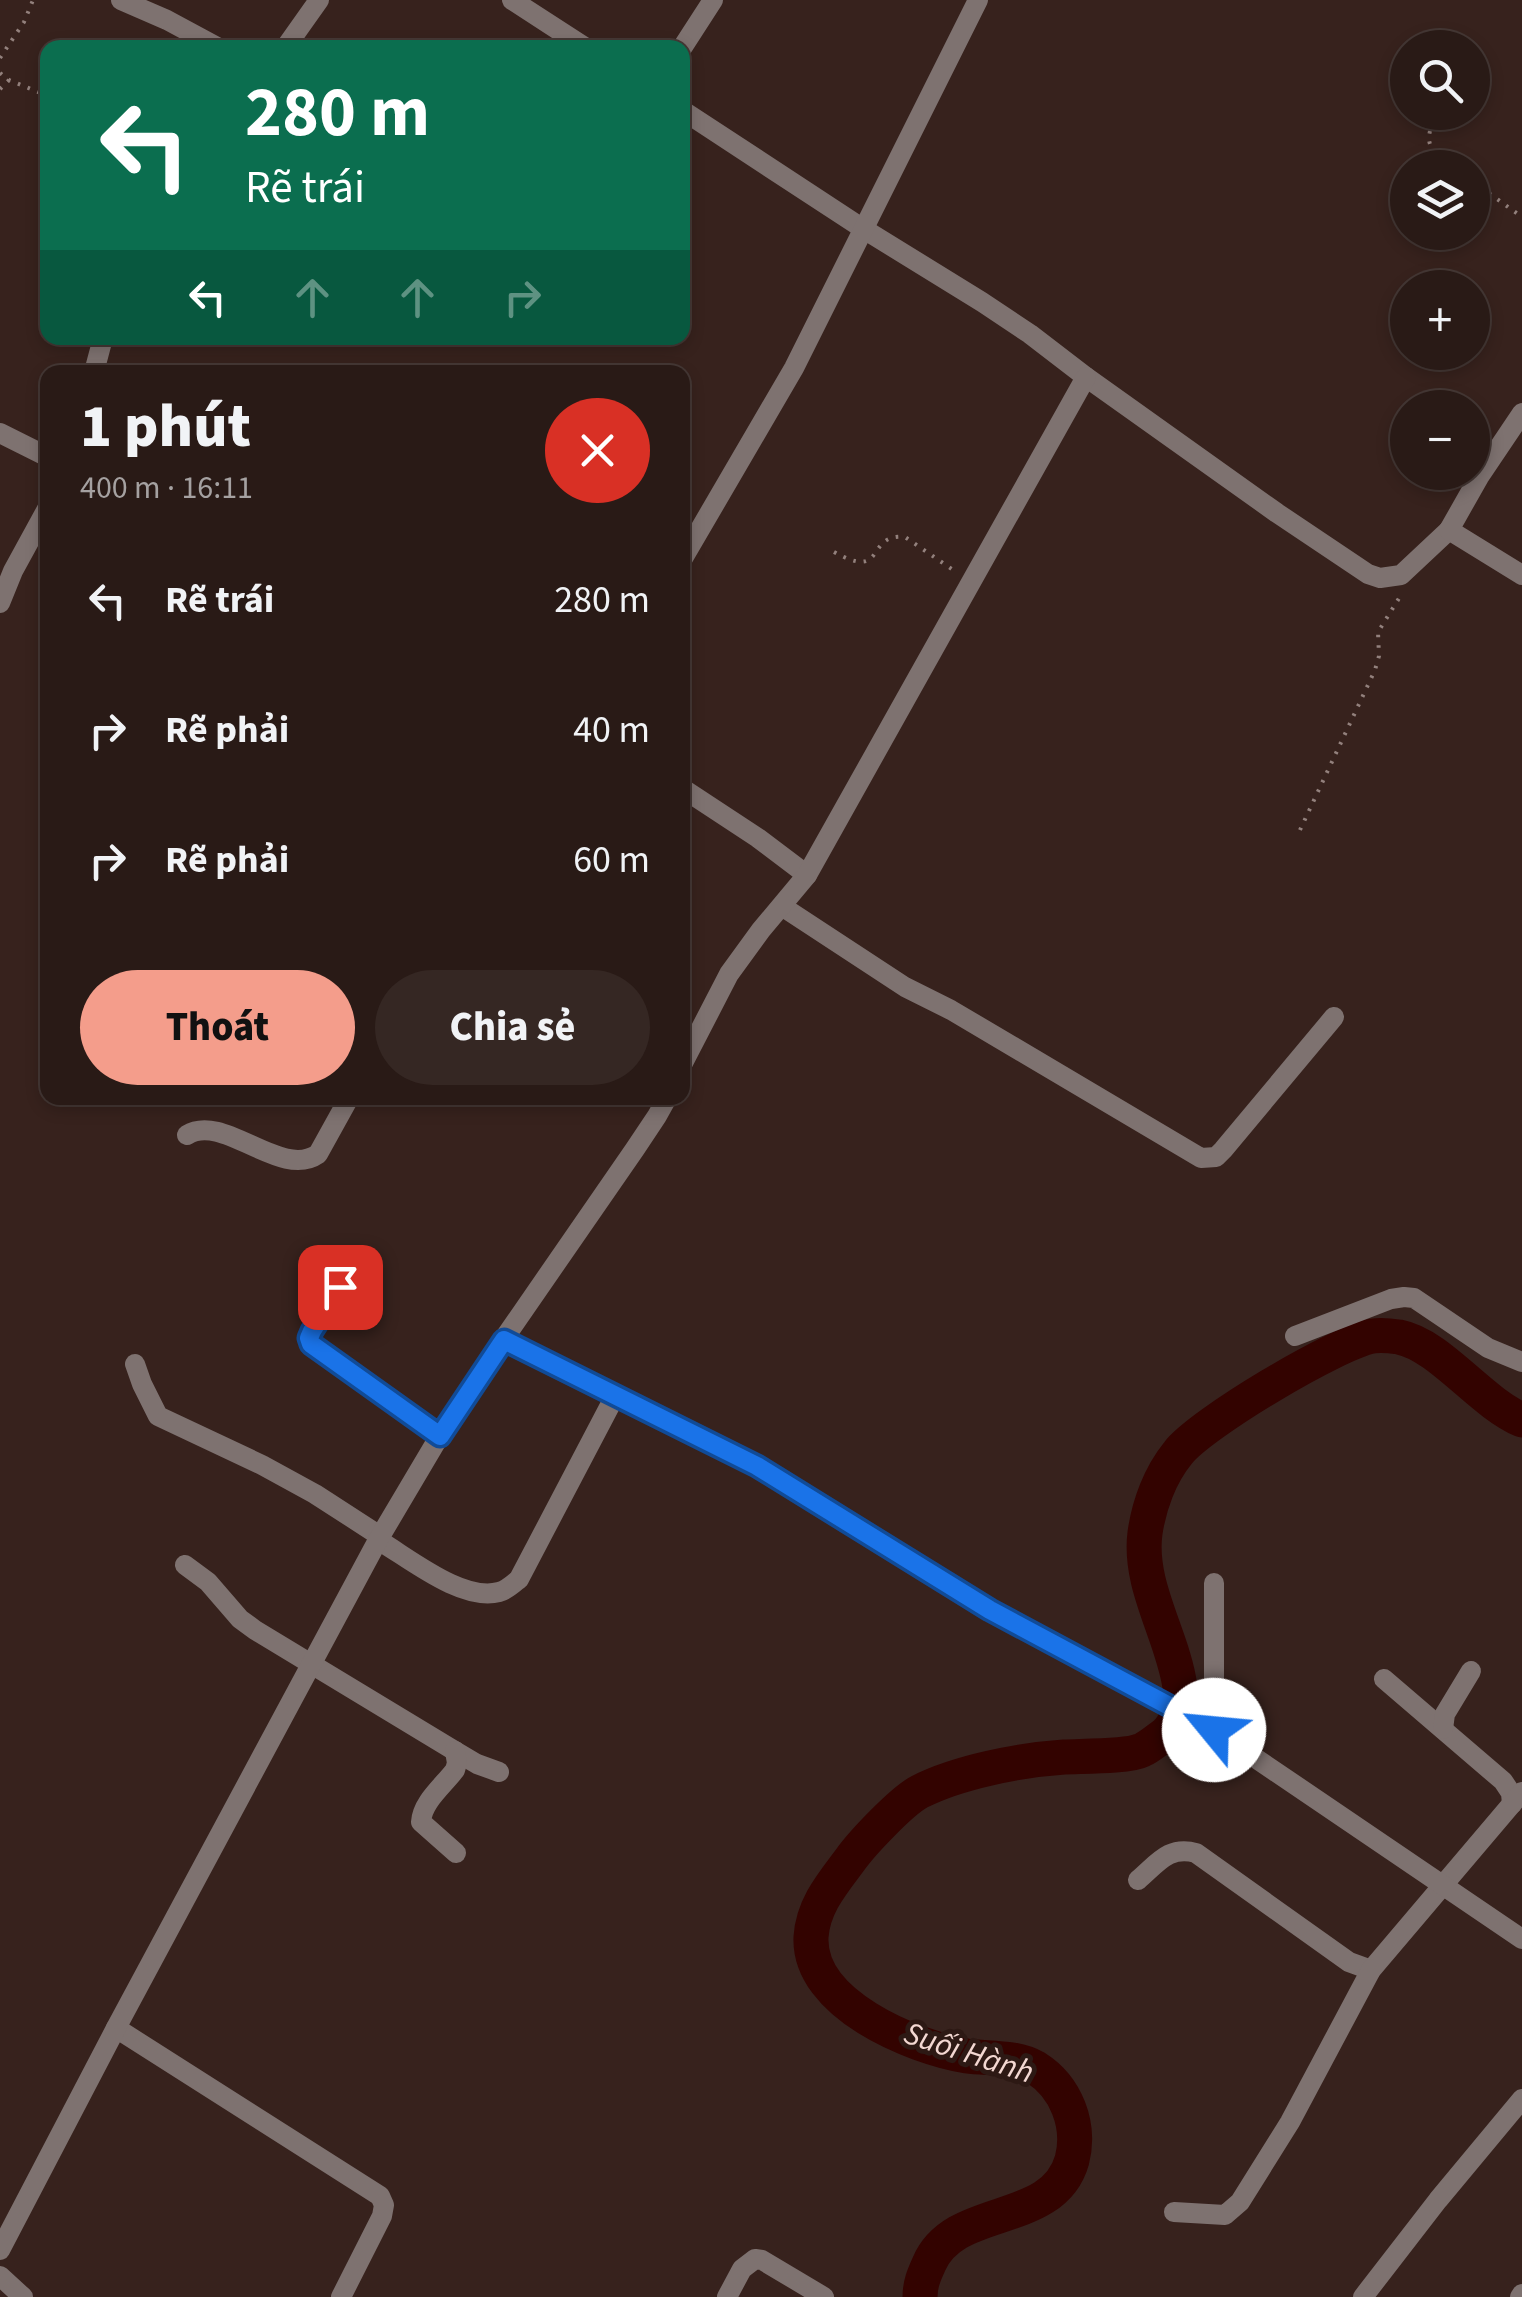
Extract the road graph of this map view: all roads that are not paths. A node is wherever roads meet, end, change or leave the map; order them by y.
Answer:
1 (121, 0) edge
2 (319, 0) edge
3 (512, 0) edge
4 (713, 0) edge
5 (978, 0) edge
6 (204, 40) edge
7 (292, 40) edge
8 (574, 40) edge
9 (687, 40) edge
10 (690, 115) edge
11 (862, 228) junction
12 (1086, 377) junction
13 (1522, 414) edge
14 (0, 433) edge
15 (40, 453) edge
16 (40, 522) edge
17 (1449, 530) junction
18 (690, 546) edge
19 (1522, 574) edge
20 (0, 604) edge
21 (690, 793) edge
22 (807, 875) junction
23 (782, 906) junction
24 (1334, 1016) dead end
25 (690, 1049) edge
26 (345, 1105) edge
27 (662, 1105) edge
28 (187, 1135) dead end
29 (340, 1287) dead end
30 (1295, 1336) dead end
31 (504, 1340) junction
32 (1522, 1362) edge
33 (136, 1364) dead end
34 (615, 1396) junction
35 (440, 1436) junction
36 (379, 1538) junction
37 (185, 1565) dead end
38 (1214, 1583) dead end
39 (310, 1664) junction
40 (1472, 1671) dead end
41 (1384, 1679) dead end
42 (1442, 1729) junction
43 (1214, 1730) junction
44 (455, 1752) junction
45 (499, 1772) dead end
46 (1517, 1798) edge
47 (456, 1853) dead end
48 (1138, 1880) dead end
49 (1443, 1885) junction
50 (1522, 1939) edge
51 (1371, 1970) junction
52 (116, 2028) junction
53 (1522, 2098) edge
54 (1174, 2212) dead end
55 (0, 2250) edge
56 (0, 2276) edge
57 (23, 2297) edge
58 (341, 2297) edge
59 (727, 2297) edge
60 (824, 2297) edge
61 (1363, 2297) edge

1 - 6 street
2 - 7 street
3 - 8 street
4 - 9 street
5 - 11 street
10 - 11 street
11 - 12 street
11 - 18 street
12 - 17 street
12 - 22 street
13 - 17 street
14 - 15 street
16 - 20 street
17 - 19 street
21 - 22 street
22 - 23 street
23 - 24 street
23 - 25 street
26 - 28 street
27 - 31 street
29 - 35 street
30 - 32 street
31 - 34 street
31 - 35 street
33 - 36 street
34 - 36 street
34 - 43 street
35 - 36 street
36 - 39 street
37 - 39 street
38 - 43 street
39 - 44 street
39 - 52 street
40 - 42 street
41 - 42 street
42 - 46 street
43 - 49 street
44 - 45 street
44 - 47 street
46 - 49 street
48 - 51 street
49 - 50 street
49 - 51 street
51 - 54 street
52 - 55 street
52 - 58 street
53 - 61 street
56 - 57 street
59 - 60 street

